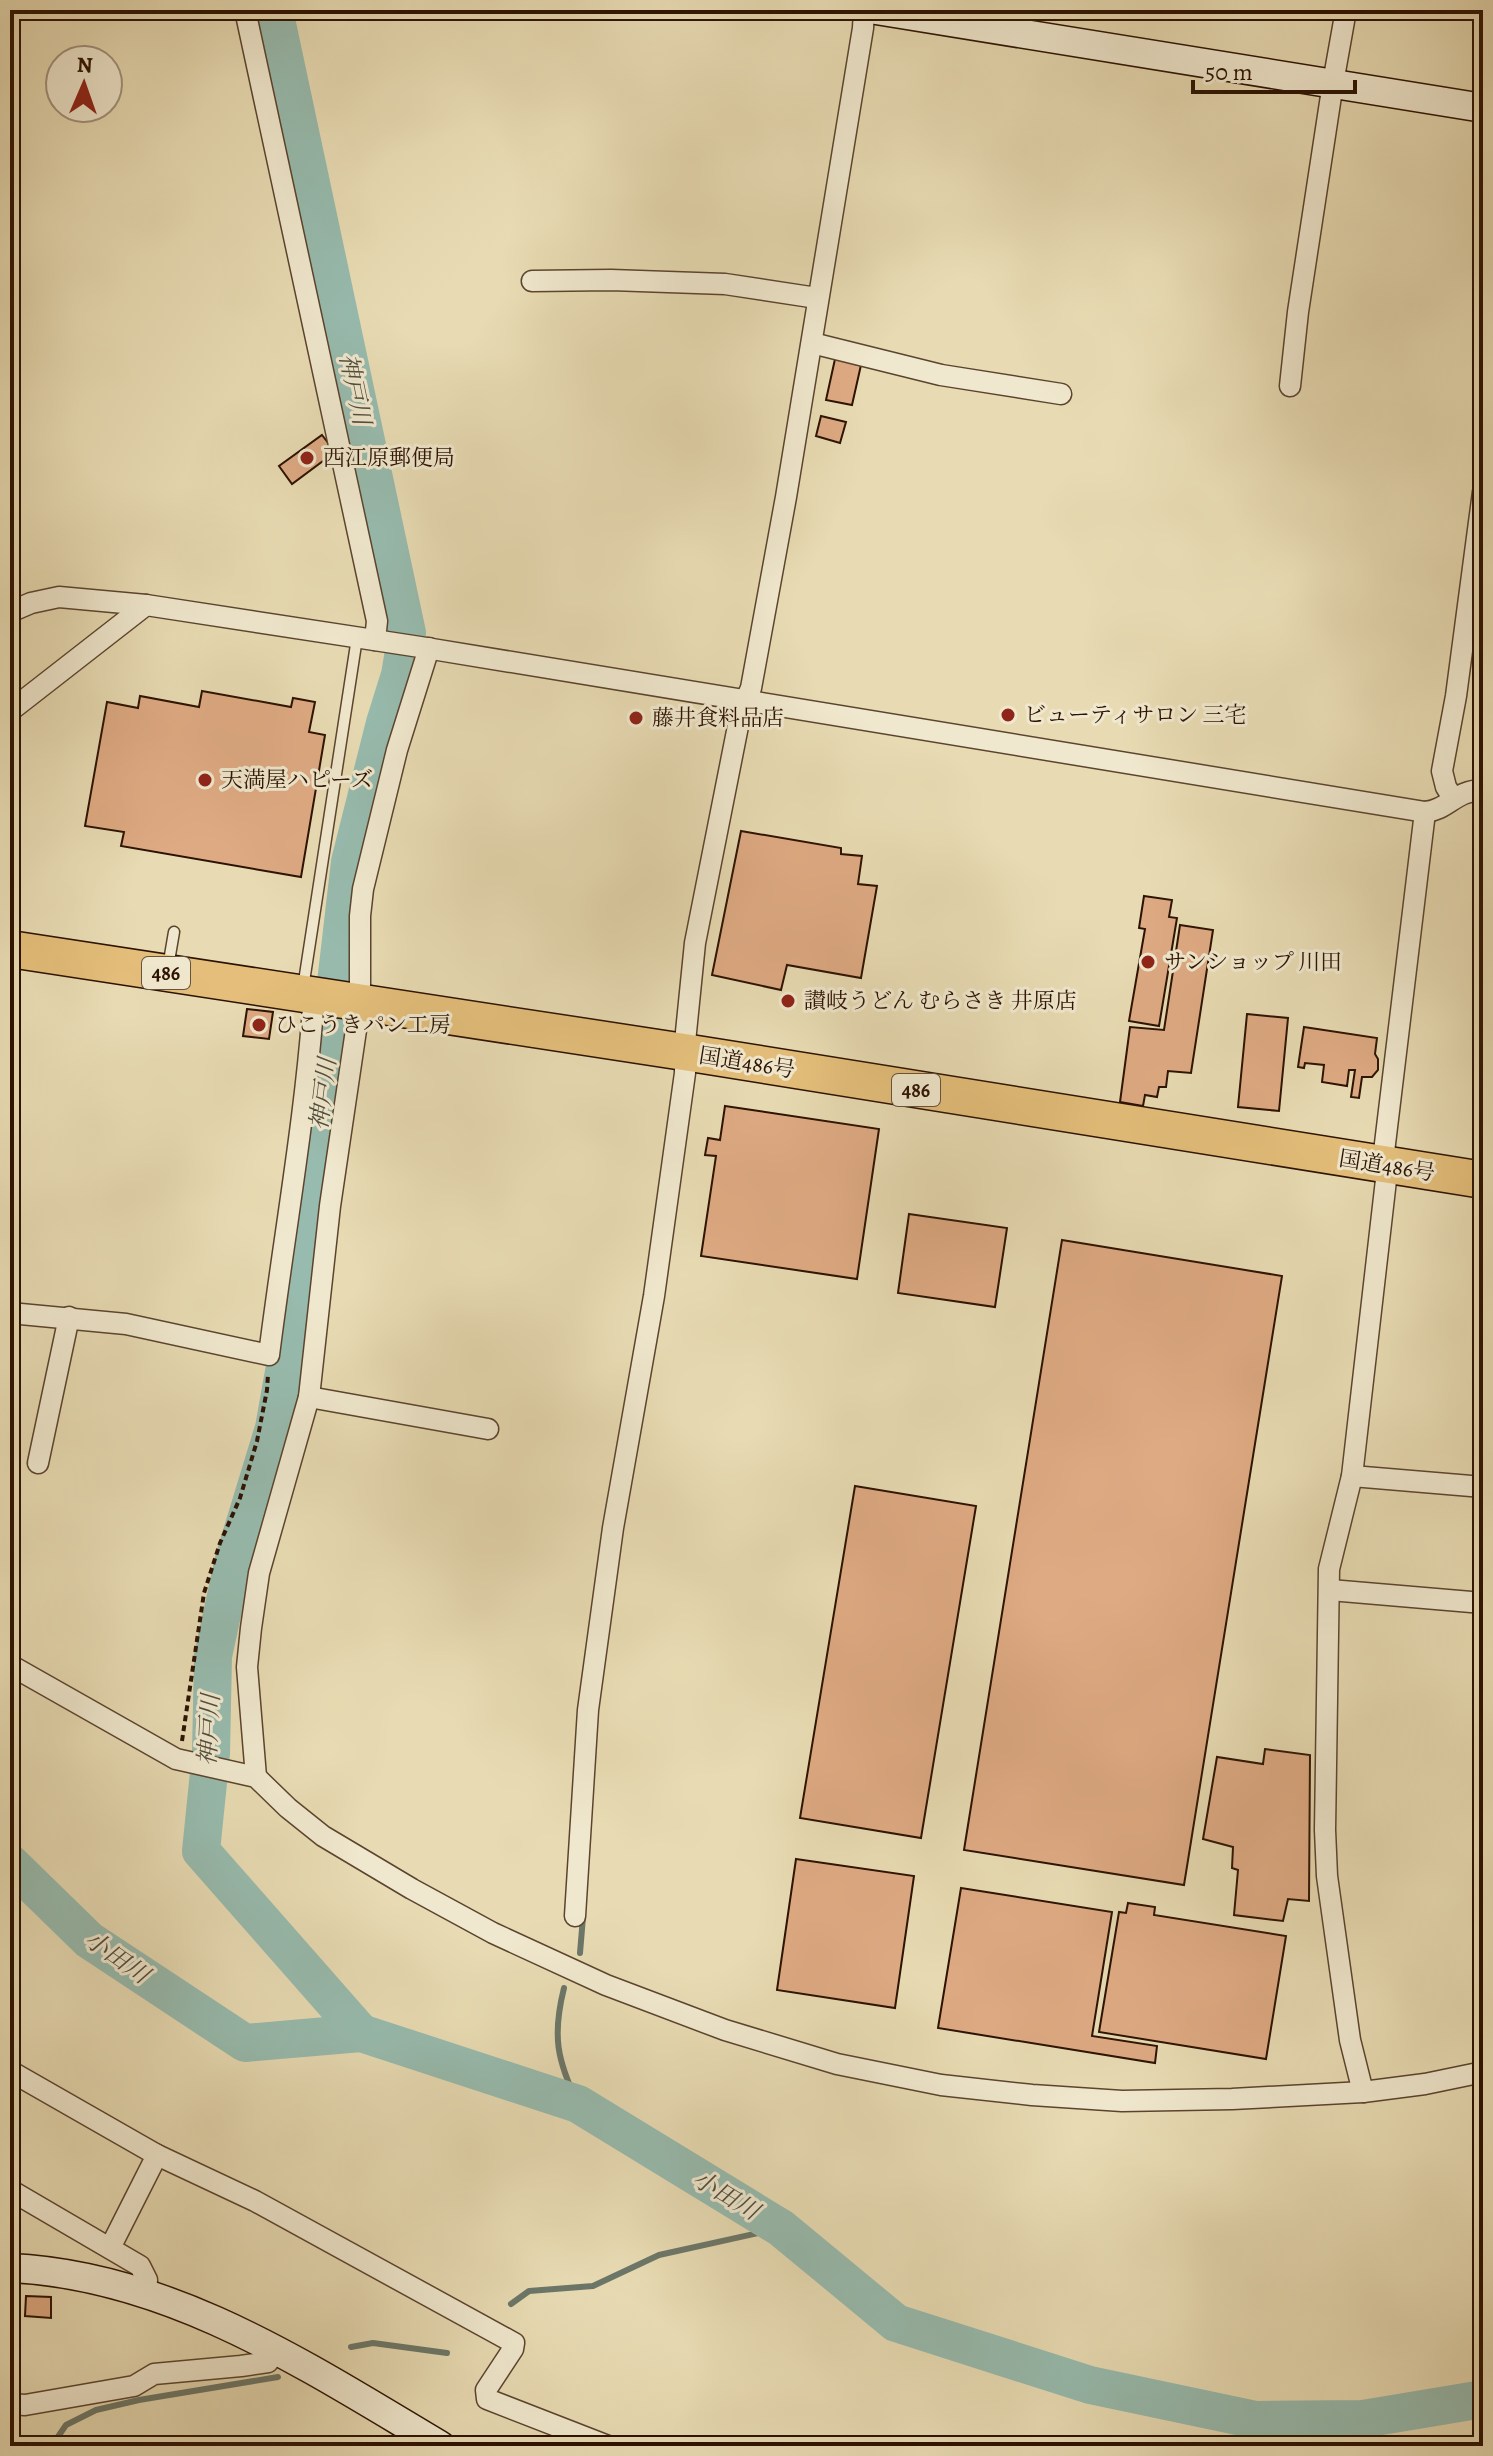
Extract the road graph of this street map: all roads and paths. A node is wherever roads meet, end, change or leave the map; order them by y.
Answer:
1 (245, 10) edge
2 (864, 10) edge
3 (876, 10) edge
4 (1346, 10) edge
5 (1333, 83) junction
6 (1483, 108) edge
7 (532, 281) dead end
8 (817, 298) junction
9 (812, 343) junction
10 (1290, 386) dead end
11 (1061, 394) dead end
12 (1483, 492) edge
13 (146, 605) junction
14 (10, 612) edge
15 (373, 640) junction
16 (425, 648) junction
17 (747, 700) junction
18 (10, 711) edge
19 (1483, 790) edge
20 (1453, 798) junction
21 (1425, 812) junction
22 (174, 932) dead end
23 (10, 949) edge
24 (167, 973) junction
25 (329, 998) junction
26 (684, 1052) junction
27 (1386, 1166) junction
28 (1483, 1180) edge
29 (10, 1313) edge
30 (69, 1317) junction
31 (269, 1355) junction
32 (309, 1397) junction
33 (488, 1429) dead end
34 (38, 1463) dead end
35 (1352, 1476) junction
36 (1483, 1487) edge
37 (1330, 1590) junction
38 (1483, 1603) edge
39 (10, 1665) edge
40 (181, 1760) junction
41 (249, 1775) junction
42 (575, 1916) dead end
43 (10, 2071) edge
44 (1483, 2072) edge
45 (1363, 2092) junction
46 (155, 2154) junction
47 (10, 2190) edge
48 (110, 2248) junction
49 (10, 2268) edge
50 (146, 2293) junction
51 (277, 2349) junction
52 (10, 2404) edge
53 (441, 2446) edge
54 (608, 2446) edge

1 - 15 street
2 - 8 street
3 - 5 main road
4 - 5 street
5 - 6 main road
5 - 10 street
7 - 8 street
8 - 9 street
9 - 11 street
9 - 17 street
12 - 20 street
13 - 14 street
13 - 15 street
13 - 18 street
15 - 16 street
15 - 25 lane
16 - 17 street
16 - 25 street
17 - 21 street
17 - 26 street
19 - 20 street
20 - 21 street
21 - 27 street
22 - 24 lane
23 - 24 highway, 国道486号 / 486
24 - 25 highway, 国道486号 / 486
25 - 26 highway, 国道486号 / 486
25 - 31 street
25 - 32 street
26 - 27 highway, 国道486号 / 486
26 - 42 street
27 - 28 highway, 国道486号 / 486
27 - 35 street
29 - 30 street
30 - 31 street
30 - 34 street
31 - 40 path
32 - 33 street
32 - 41 street
35 - 36 street
35 - 37 street
37 - 38 street
37 - 45 street
39 - 40 street
40 - 41 street
41 - 45 street
43 - 46 street
44 - 45 street
46 - 48 street
46 - 54 street
47 - 48 street
48 - 50 street
49 - 50 main road
50 - 51 main road
51 - 52 street
51 - 53 main road

